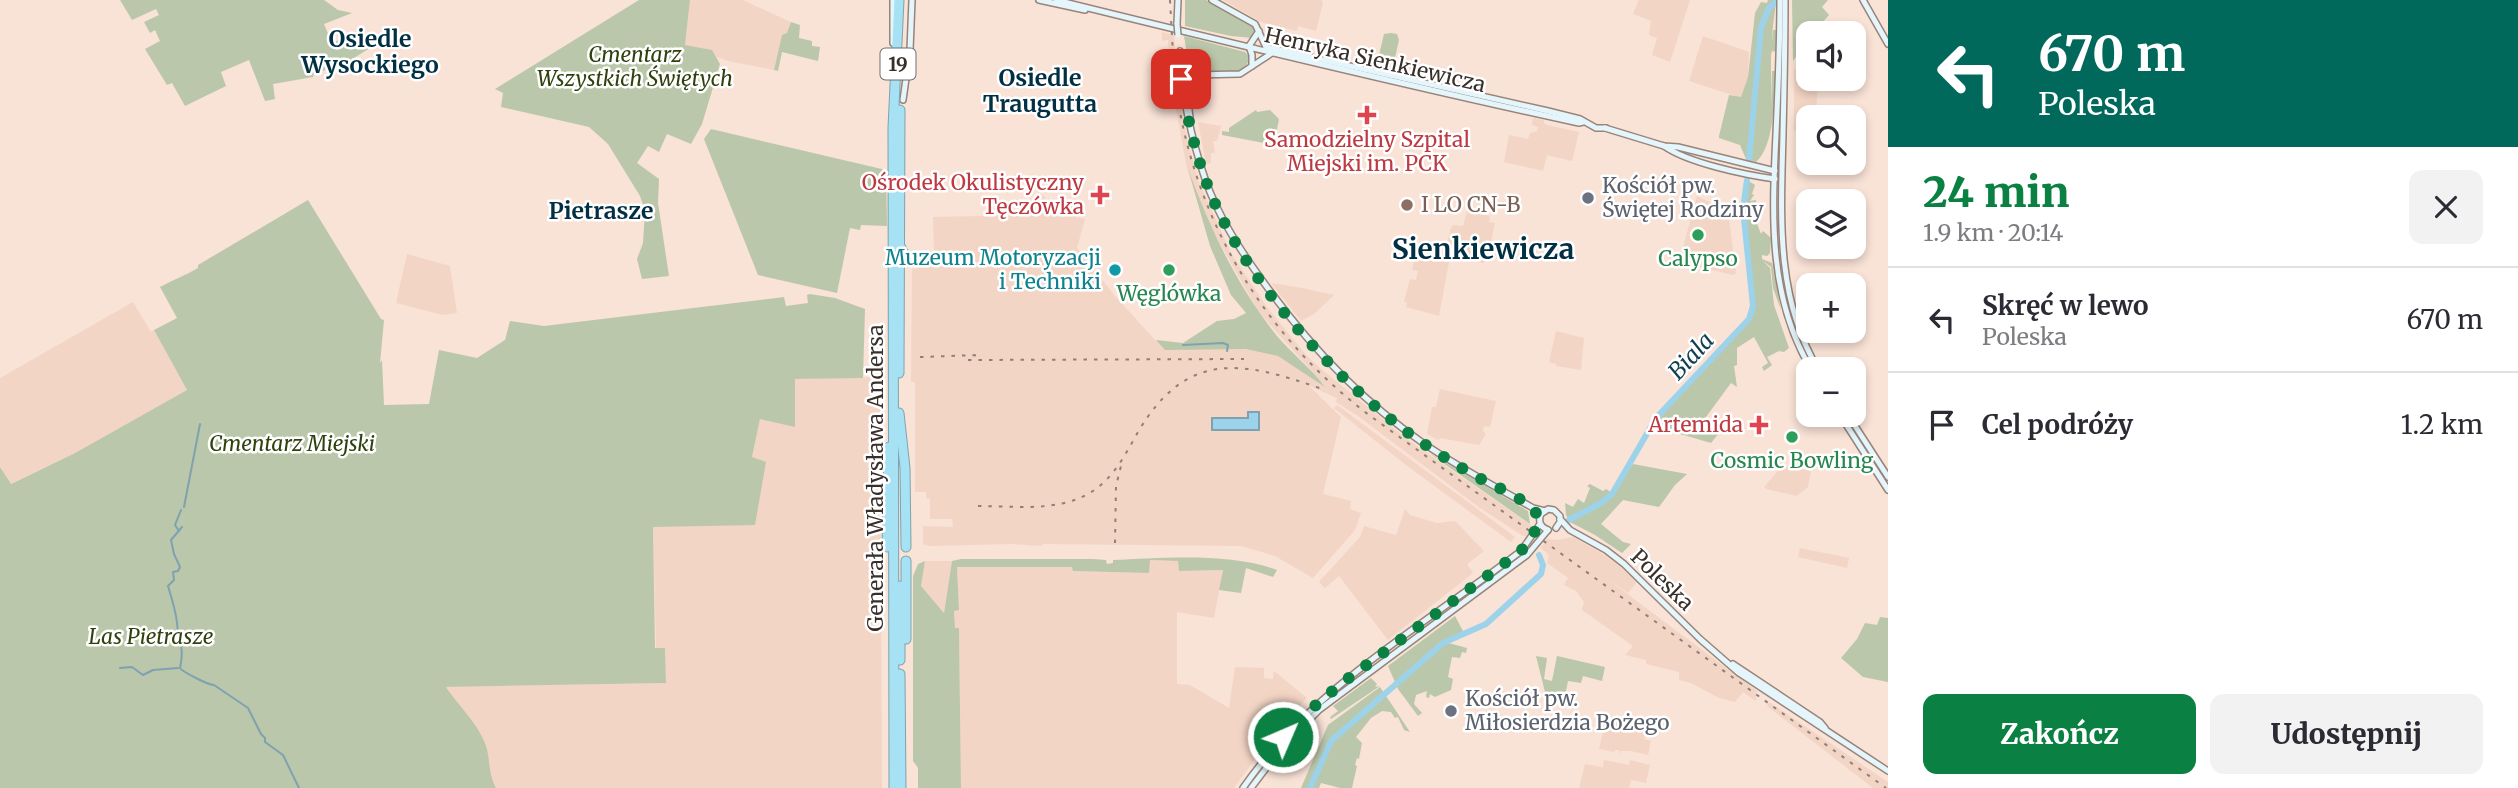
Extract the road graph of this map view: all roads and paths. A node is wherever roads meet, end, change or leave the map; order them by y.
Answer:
1 (893, 0) edge
2 (899, 0) edge
3 (905, 0) edge
4 (912, 0) edge
5 (1039, 0) edge
6 (1056, 0) edge
7 (1178, 0) edge
8 (1212, 0) edge
9 (1863, 0) edge
10 (1783, 1) edge
11 (1079, 7) junction
12 (1880, 28) junction
13 (1259, 31) junction
14 (1888, 36) edge
15 (1888, 44) edge
16 (1249, 46) junction
17 (1266, 47) junction
18 (1272, 53) junction
19 (1252, 66) junction
20 (1352, 69) junction
21 (1183, 79) junction
22 (891, 98) joint
23 (903, 100) joint
24 (900, 118) junction
25 (893, 128) junction
26 (1664, 146) junction
27 (1712, 156) junction
28 (1702, 162) junction
29 (1774, 171) junction
30 (1782, 176) junction
31 (1774, 178) junction
32 (1805, 357) edge
33 (1812, 357) edge
34 (896, 412) junction
35 (1848, 427) edge
36 (1855, 427) edge
37 (1888, 477) edge
38 (1888, 490) edge
39 (1532, 508) junction
40 (1545, 510) junction
41 (1560, 519) junction
42 (1540, 521) junction
43 (1556, 528) junction
44 (1548, 530) junction
45 (1570, 530) junction
46 (887, 547) dead end
47 (906, 547) dead end
48 (906, 561) dead end
49 (1406, 639) junction
50 (891, 676) dead end
51 (1343, 686) junction
52 (896, 699) junction
53 (1888, 771) edge
54 (894, 788) edge
55 (901, 788) edge
56 (1243, 788) edge
57 (1251, 788) edge

1 - 22 main road
2 - 25 highway, Generała Władysława Andersa / 19
3 - 24 highway, 19
4 - 23 main road
5 - 11 main road
6 - 11 main road
7 - 21 main road, bridge
8 - 13 main road
9 - 12 main road
10 - 29 main road
10 - 30 main road
11 - 16 main road
12 - 14 main road
12 - 15 main road
13 - 16 main road
13 - 17 main road
16 - 17 main road, Henryka Sienkiewicza
16 - 18 main road, Henryka Sienkiewicza
16 - 19 main road
17 - 20 main road, Henryka Sienkiewicza
18 - 19 main road
18 - 20 main road, Henryka Sienkiewicza
19 - 21 main road
20 - 26 main road, Henryka Sienkiewicza
21 - 39 main road
22 - 25 highway
23 - 24 highway
24 - 34 highway, Generała Władysława Andersa / 19
25 - 34 highway, Generała Władysława Andersa / 19
26 - 27 main road, Henryka Sienkiewicza
26 - 28 main road, Henryka Sienkiewicza
27 - 28 main road
27 - 29 main road, Henryka Sienkiewicza
28 - 31 main road, Henryka Sienkiewicza
29 - 30 main road, Henryka Sienkiewicza
29 - 31 main road
30 - 31 main road, Henryka Sienkiewicza
30 - 33 main road
31 - 32 main road
34 - 46 highway
34 - 47 highway
34 - 52 highway, Generała Władysława Andersa
35 - 38 main road
36 - 37 main road
39 - 40 main road
39 - 42 main road
40 - 41 main road
40 - 42 main road
41 - 43 main road
41 - 45 main road, Poleska
42 - 44 main road
42 - 49 main road
43 - 44 main road
43 - 45 main road, Poleska
44 - 49 main road
45 - 53 main road, Poleska
48 - 52 highway
49 - 51 main road
50 - 52 highway
51 - 56 main road
51 - 57 main road
52 - 54 highway, Generała Władysława Andersa
52 - 55 highway, Generała Władysława Andersa

